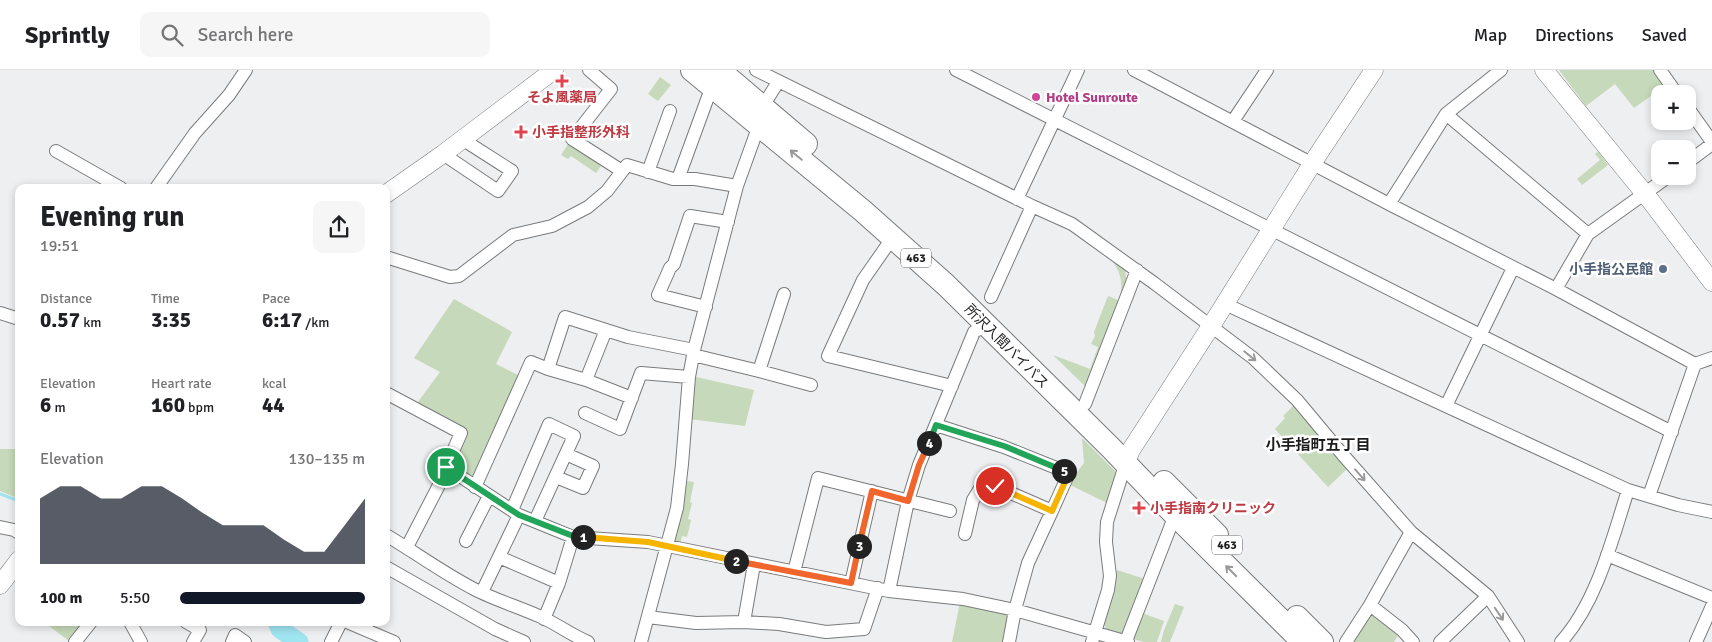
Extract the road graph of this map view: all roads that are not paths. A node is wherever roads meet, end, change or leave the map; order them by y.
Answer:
1 (246, 70) edge
2 (554, 70) edge
3 (589, 70) edge
4 (692, 70) edge
5 (757, 70) edge
6 (956, 70) edge
7 (1078, 70) edge
8 (1134, 70) edge
9 (1267, 70) edge
10 (1374, 70) edge
11 (1501, 70) edge
12 (1544, 70) edge
13 (1660, 70) edge
14 (716, 78) edge
15 (778, 82) junction
16 (1671, 85) edge
17 (670, 111) dead end
18 (1446, 114) junction
19 (761, 116) junction
20 (1055, 120) junction
21 (1696, 120) edge
22 (1233, 122) junction
23 (462, 139) junction
24 (1712, 143) edge
25 (56, 151) dead end
26 (443, 154) junction
27 (1696, 156) edge
28 (1312, 163) junction
29 (622, 171) junction
30 (648, 172) junction
31 (678, 179) junction
32 (114, 184) edge
33 (159, 184) edge
34 (1656, 185) edge
35 (738, 186) junction
36 (390, 191) edge
37 (1644, 194) junction
38 (1017, 199) junction
39 (1389, 204) junction
40 (1032, 206) junction
41 (728, 222) junction
42 (1271, 230) junction
43 (1588, 234) junction
44 (893, 237) junction
45 (390, 258) edge
46 (1513, 268) junction
47 (1137, 270) junction
48 (1712, 282) edge
49 (1556, 289) junction
50 (784, 294) dead end
51 (991, 297) dead end
52 (1225, 304) junction
53 (706, 307) junction
54 (0, 312) edge
55 (15, 318) edge
56 (982, 320) junction
57 (1211, 326) junction
58 (606, 330) junction
59 (1480, 335) junction
60 (694, 352) junction
61 (1712, 358) edge
62 (1695, 364) junction
63 (548, 369) junction
64 (759, 371) junction
65 (689, 377) junction
66 (586, 380) junction
67 (811, 385) dead end
68 (952, 386) junction
69 (390, 395) edge
70 (632, 398) junction
71 (1085, 404) junction
72 (1446, 406) junction
73 (585, 413) dead end
74 (936, 425) junction
75 (1672, 432) junction
76 (566, 454) junction
77 (1128, 456) junction
78 (446, 467) junction
79 (556, 477) junction
80 (475, 487) junction
81 (1628, 490) junction
82 (872, 491) junction
83 (489, 496) junction
84 (1649, 496) junction
85 (908, 501) junction
86 (950, 511) dead end
87 (1052, 511) junction
88 (516, 512) junction
89 (1712, 512) edge
90 (1176, 515) junction
91 (536, 521) junction
92 (0, 527) edge
93 (15, 531) edge
94 (1411, 532) junction
95 (965, 534) dead end
96 (573, 536) junction
97 (390, 538) edge
98 (466, 541) dead end
99 (407, 547) junction
100 (667, 547) junction
101 (1607, 555) junction
102 (499, 557) junction
103 (754, 564) junction
104 (15, 565) edge
105 (390, 569) edge
106 (794, 572) junction
107 (559, 583) junction
108 (851, 583) junction
109 (0, 585) edge
110 (884, 589) junction
111 (482, 592) junction
112 (1488, 596) junction
113 (1370, 605) junction
114 (1712, 605) edge
115 (1015, 610) junction
116 (648, 617) junction
117 (544, 619) junction
118 (744, 622) junction
119 (88, 626) edge
120 (193, 626) edge
121 (340, 626) edge
122 (356, 626) edge
123 (844, 636) edge
124 (1094, 637) edge
125 (75, 642) edge
126 (193, 642) edge
127 (232, 642) edge
128 (245, 642) edge
129 (331, 642) edge
130 (394, 642) edge
131 (524, 642) edge
132 (588, 642) edge
133 (641, 642) edge
134 (1009, 642) edge
135 (1127, 642) edge
136 (1303, 642) edge
137 (1322, 642) edge
138 (1346, 642) edge
139 (1413, 642) edge
140 (1440, 642) edge
141 (1518, 642) edge
142 (1561, 642) edge
143 (1696, 642) edge

1 - 33 street
2 - 23 street
3 - 29 street
4 - 14 highway, 所沢入間バイパス / 463
5 - 15 street
6 - 20 street
7 - 20 street
8 - 22 street
9 - 22 street
10 - 28 street
11 - 18 street
12 - 37 street
13 - 16 street
14 - 19 highway, 所沢入間バイパス / 463
14 - 31 street
15 - 19 street
15 - 38 street
17 - 30 street
18 - 39 street
18 - 43 street
19 - 35 street
44 -> 19 highway, 所沢入間バイパス / 463
19 - 71 highway, 所沢入間バイパス / 463
20 - 38 street
20 - 42 street
21 - 24 street
22 - 28 street
23 - 26 street
23 - 26 street
24 - 27 street
25 - 32 street
26 - 36 street
28 - 39 street
28 - 42 street
29 - 30 street
29 - 45 street
30 - 31 street
31 - 35 street
34 - 37 street
35 - 41 street
37 - 43 street
37 - 48 street
38 - 40 street
39 - 46 street
40 - 47 street
40 - 51 street
41 - 53 street
41 - 53 street
42 - 52 street
42 - 59 street
43 - 49 street
44 - 56 highway, 所沢入間バイパス / 463
44 - 68 street
46 - 49 street
46 - 59 street
47 - 57 street
47 - 71 street
49 - 62 street
50 - 64 street
52 - 57 street
52 - 72 street
53 - 60 street
54 - 55 street
56 - 68 street
56 - 77 highway, 所沢入間バイパス / 463
57 - 77 street
57 -> 94 street
58 - 60 street
58 - 63 street
58 - 66 street
59 - 72 street
59 - 75 street
60 - 64 street
60 - 65 street
61 - 62 street
62 - 75 street
63 - 66 street
63 - 80 street
64 - 67 street
65 - 70 street
65 - 100 street
66 - 70 street
68 - 74 street
69 - 78 street
70 - 73 street
71 - 77 highway, 所沢入間バイパス / 463
72 - 81 street
74 - 85 street
74 - 87 street
75 - 84 street
76 - 79 street
76 - 79 street
76 - 88 street
77 - 90 highway, 所沢入間バイパス / 463
77 - 124 street
77 - 137 highway, 所沢入間バイパス / 463
78 - 80 street
78 - 99 street
79 - 91 street
80 - 83 street
81 - 84 street
81 - 101 street
82 - 85 street
82 - 106 street
82 - 108 street
83 - 88 street
83 - 98 street
84 - 89 street
85 - 86 street
85 - 110 street
87 - 95 street
87 - 115 street
88 - 91 street
88 - 102 street
90 - 135 street
136 -> 90 highway, 所沢入間バイパス / 463
91 - 96 street
92 - 93 street
94 - 112 street
94 - 113 street
96 - 100 street
96 - 107 street
97 - 99 street
99 - 111 street
100 - 103 street
100 - 116 street
101 - 114 street
101 - 142 street
102 - 107 street
102 - 111 street
103 - 106 street
103 - 118 street
104 - 109 street
105 - 131 street
106 - 108 street
107 - 117 street
108 - 110 street
110 - 115 street
110 - 123 street
111 - 117 street
112 - 140 street
112 -> 141 street
113 - 138 street
113 - 139 street
114 - 143 street
115 - 124 street
115 - 134 street
116 - 118 street
116 - 133 street
117 - 132 street
118 - 123 street
119 - 125 street
120 - 126 street
121 - 129 street
122 - 130 street
124 - 135 street
127 - 128 street

